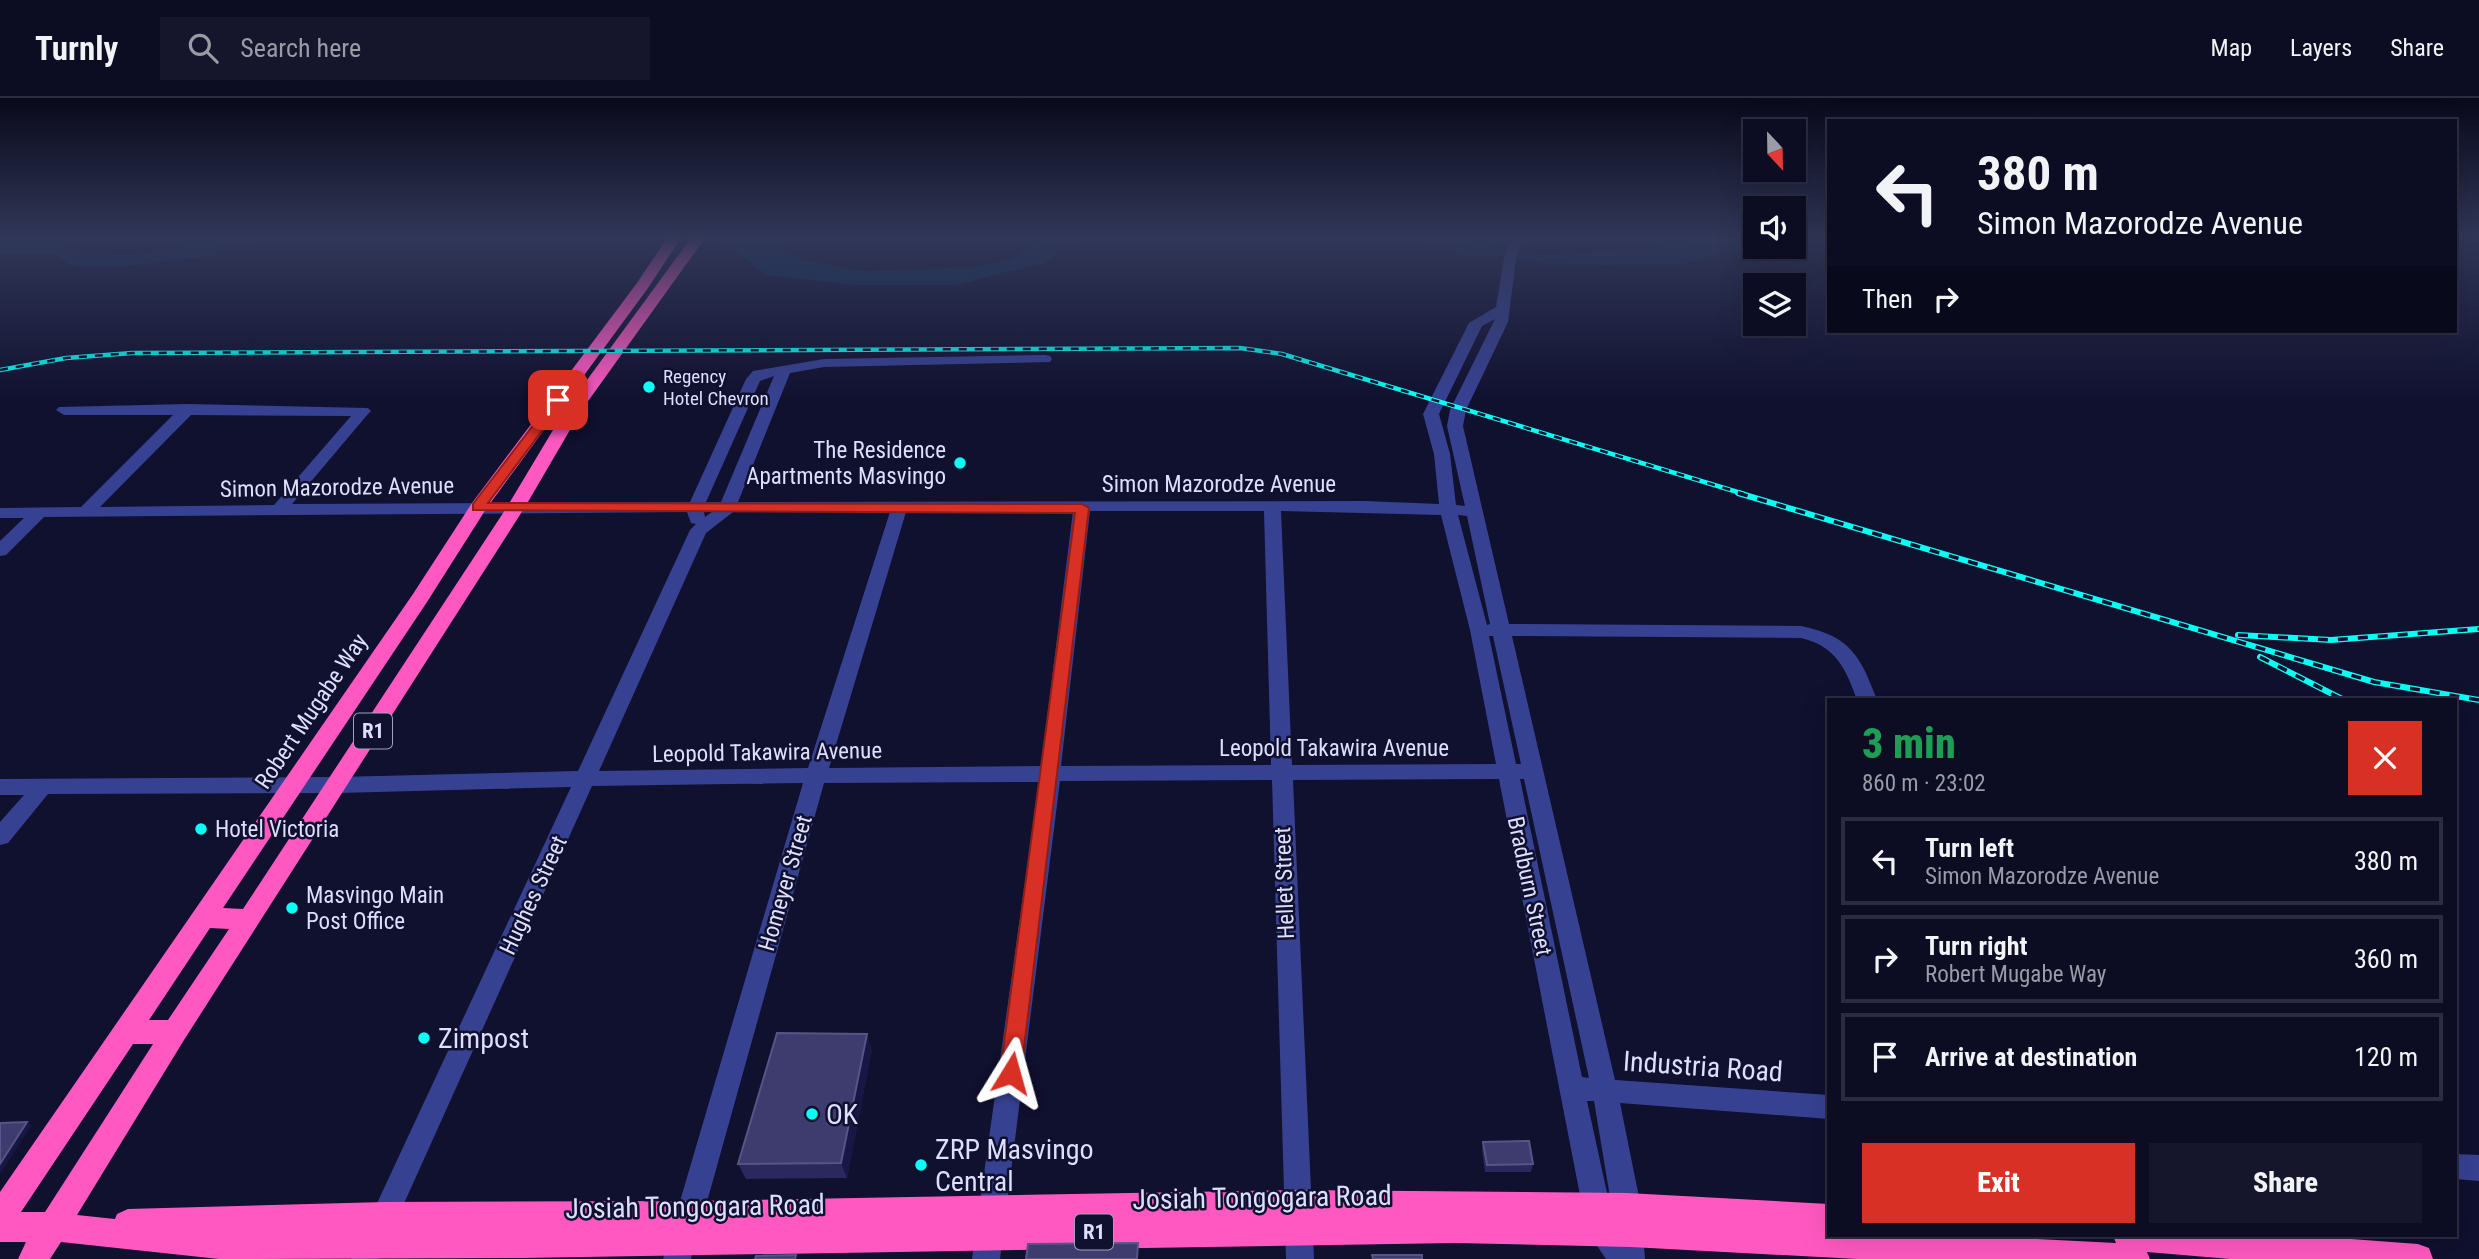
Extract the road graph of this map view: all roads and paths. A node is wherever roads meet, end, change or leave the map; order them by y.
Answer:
1 (636, 292) edge
2 (659, 292) edge
3 (1506, 292) edge
4 (1504, 308) junction
5 (1045, 359) dead end
6 (783, 372) junction
7 (188, 409) junction
8 (64, 410) dead end
9 (729, 432) junction
10 (757, 432) junction
11 (478, 507) junction
12 (516, 507) junction
13 (1272, 507) junction
14 (727, 508) junction
15 (899, 508) junction
16 (1082, 508) junction
17 (1448, 508) junction
18 (1473, 510) junction
19 (276, 511) junction
20 (40, 512) junction
21 (85, 512) junction
22 (0, 513) edge
23 (697, 519) junction
24 (0, 551) edge
25 (1490, 630) junction
26 (1866, 698) edge
27 (1534, 771) junction
28 (1280, 772) junction
29 (1506, 772) junction
30 (816, 775) junction
31 (1051, 775) junction
32 (587, 779) junction
33 (292, 785) junction
34 (338, 785) junction
35 (0, 787) edge
36 (42, 787) junction
37 (0, 837) edge
38 (204, 918) junction
39 (250, 919) junction
40 (127, 1032) junction
41 (175, 1032) junction
42 (1572, 1088) junction
43 (1605, 1091) junction
44 (1827, 1107) edge
45 (2457, 1166) edge
46 (2479, 1168) edge
47 (384, 1216) junction
48 (1298, 1216) junction
49 (0, 1218) edge
50 (1827, 1218) edge
51 (1598, 1219) junction
52 (0, 1227) edge
53 (54, 1227) junction
54 (989, 1234) edge
55 (683, 1237) edge
56 (2141, 1237) edge
57 (1628, 1239) edge
58 (368, 1251) edge
59 (33, 1259) edge
60 (1300, 1259) edge
61 (2135, 1259) edge
62 (2418, 1259) edge

1 - 11 highway, Robert Mugabe Way / R1
2 - 12 highway, R1
3 - 4 street, Bradburn Street
4 - 17 street, Bradburn Street
4 - 18 street, Bradburn Street
5 - 6 street
6 - 9 street
6 - 10 street
7 - 8 street
7 - 19 street
7 - 21 street
9 - 10 street
9 - 23 street
10 - 14 street
11 - 12 street, Simon Mazorodze Avenue
11 - 19 street, Simon Mazorodze Avenue
11 - 33 highway, Robert Mugabe Way / R1
12 - 23 street, Simon Mazorodze Avenue
12 - 34 highway, R1
13 - 16 street, Simon Mazorodze Avenue
13 - 17 street, Simon Mazorodze Avenue
13 - 28 street, Hellet Street
14 - 15 street, Simon Mazorodze Avenue
14 - 23 street
15 - 16 street, Simon Mazorodze Avenue
15 - 30 street, Homeyer Street
16 - 31 street
17 - 18 street, Simon Mazorodze Avenue
17 - 25 street, Bradburn Street
18 - 25 street, Bradburn Street
19 - 21 street, Simon Mazorodze Avenue
20 - 21 street, Simon Mazorodze Avenue
20 - 22 street, Simon Mazorodze Avenue
20 - 24 street
23 - 32 street, Hughes Street
25 - 26 street
25 - 27 street, Bradburn Street
25 - 29 street, Bradburn Street
27 - 29 street, Leopold Takawira Avenue
27 - 43 street, Bradburn Street
28 - 29 street, Leopold Takawira Avenue
28 - 31 street, Leopold Takawira Avenue
28 - 48 street, Hellet Street
29 - 42 street, Bradburn Street
30 - 31 street, Leopold Takawira Avenue
30 - 32 street, Leopold Takawira Avenue
30 - 55 street, Homeyer Street
31 - 54 street
32 - 34 street, Leopold Takawira Avenue
32 - 47 street, Hughes Street
33 - 34 street, Leopold Takawira Avenue
33 - 36 street, Leopold Takawira Avenue
33 - 38 highway, Robert Mugabe Way / R1
34 - 39 highway, R1
35 - 36 street, Leopold Takawira Avenue
36 - 37 street
38 - 39 highway
38 - 40 highway, Robert Mugabe Way / R1
39 - 41 highway, R1
40 - 41 highway
40 - 49 highway, Robert Mugabe Way / R1
41 - 53 highway, R1
42 - 43 street, Industria Road
42 - 51 street, Bradburn Street
43 - 44 street, Industria Road
43 - 57 street, Bradburn Street
45 - 46 street
47 - 53 highway, Josiah Tongogara Road / R1
47 - 55 highway, Josiah Tongogara Road / R1
47 - 58 street, Hughes Street
48 - 51 highway, Josiah Tongogara Road / R1
48 - 54 highway, Josiah Tongogara Road / R1
48 - 60 street, Hellet Street
50 - 57 highway, Josiah Tongogara Road / R1
51 - 57 highway, Josiah Tongogara Road / R1
52 - 53 highway, Josiah Tongogara Road
53 - 58 highway, Josiah Tongogara Road / R1
53 - 59 highway
54 - 55 highway, Josiah Tongogara Road / R1
55 - 58 highway, Josiah Tongogara Road / R1
56 - 62 highway
57 - 61 highway, Josiah Tongogara Road / R1

